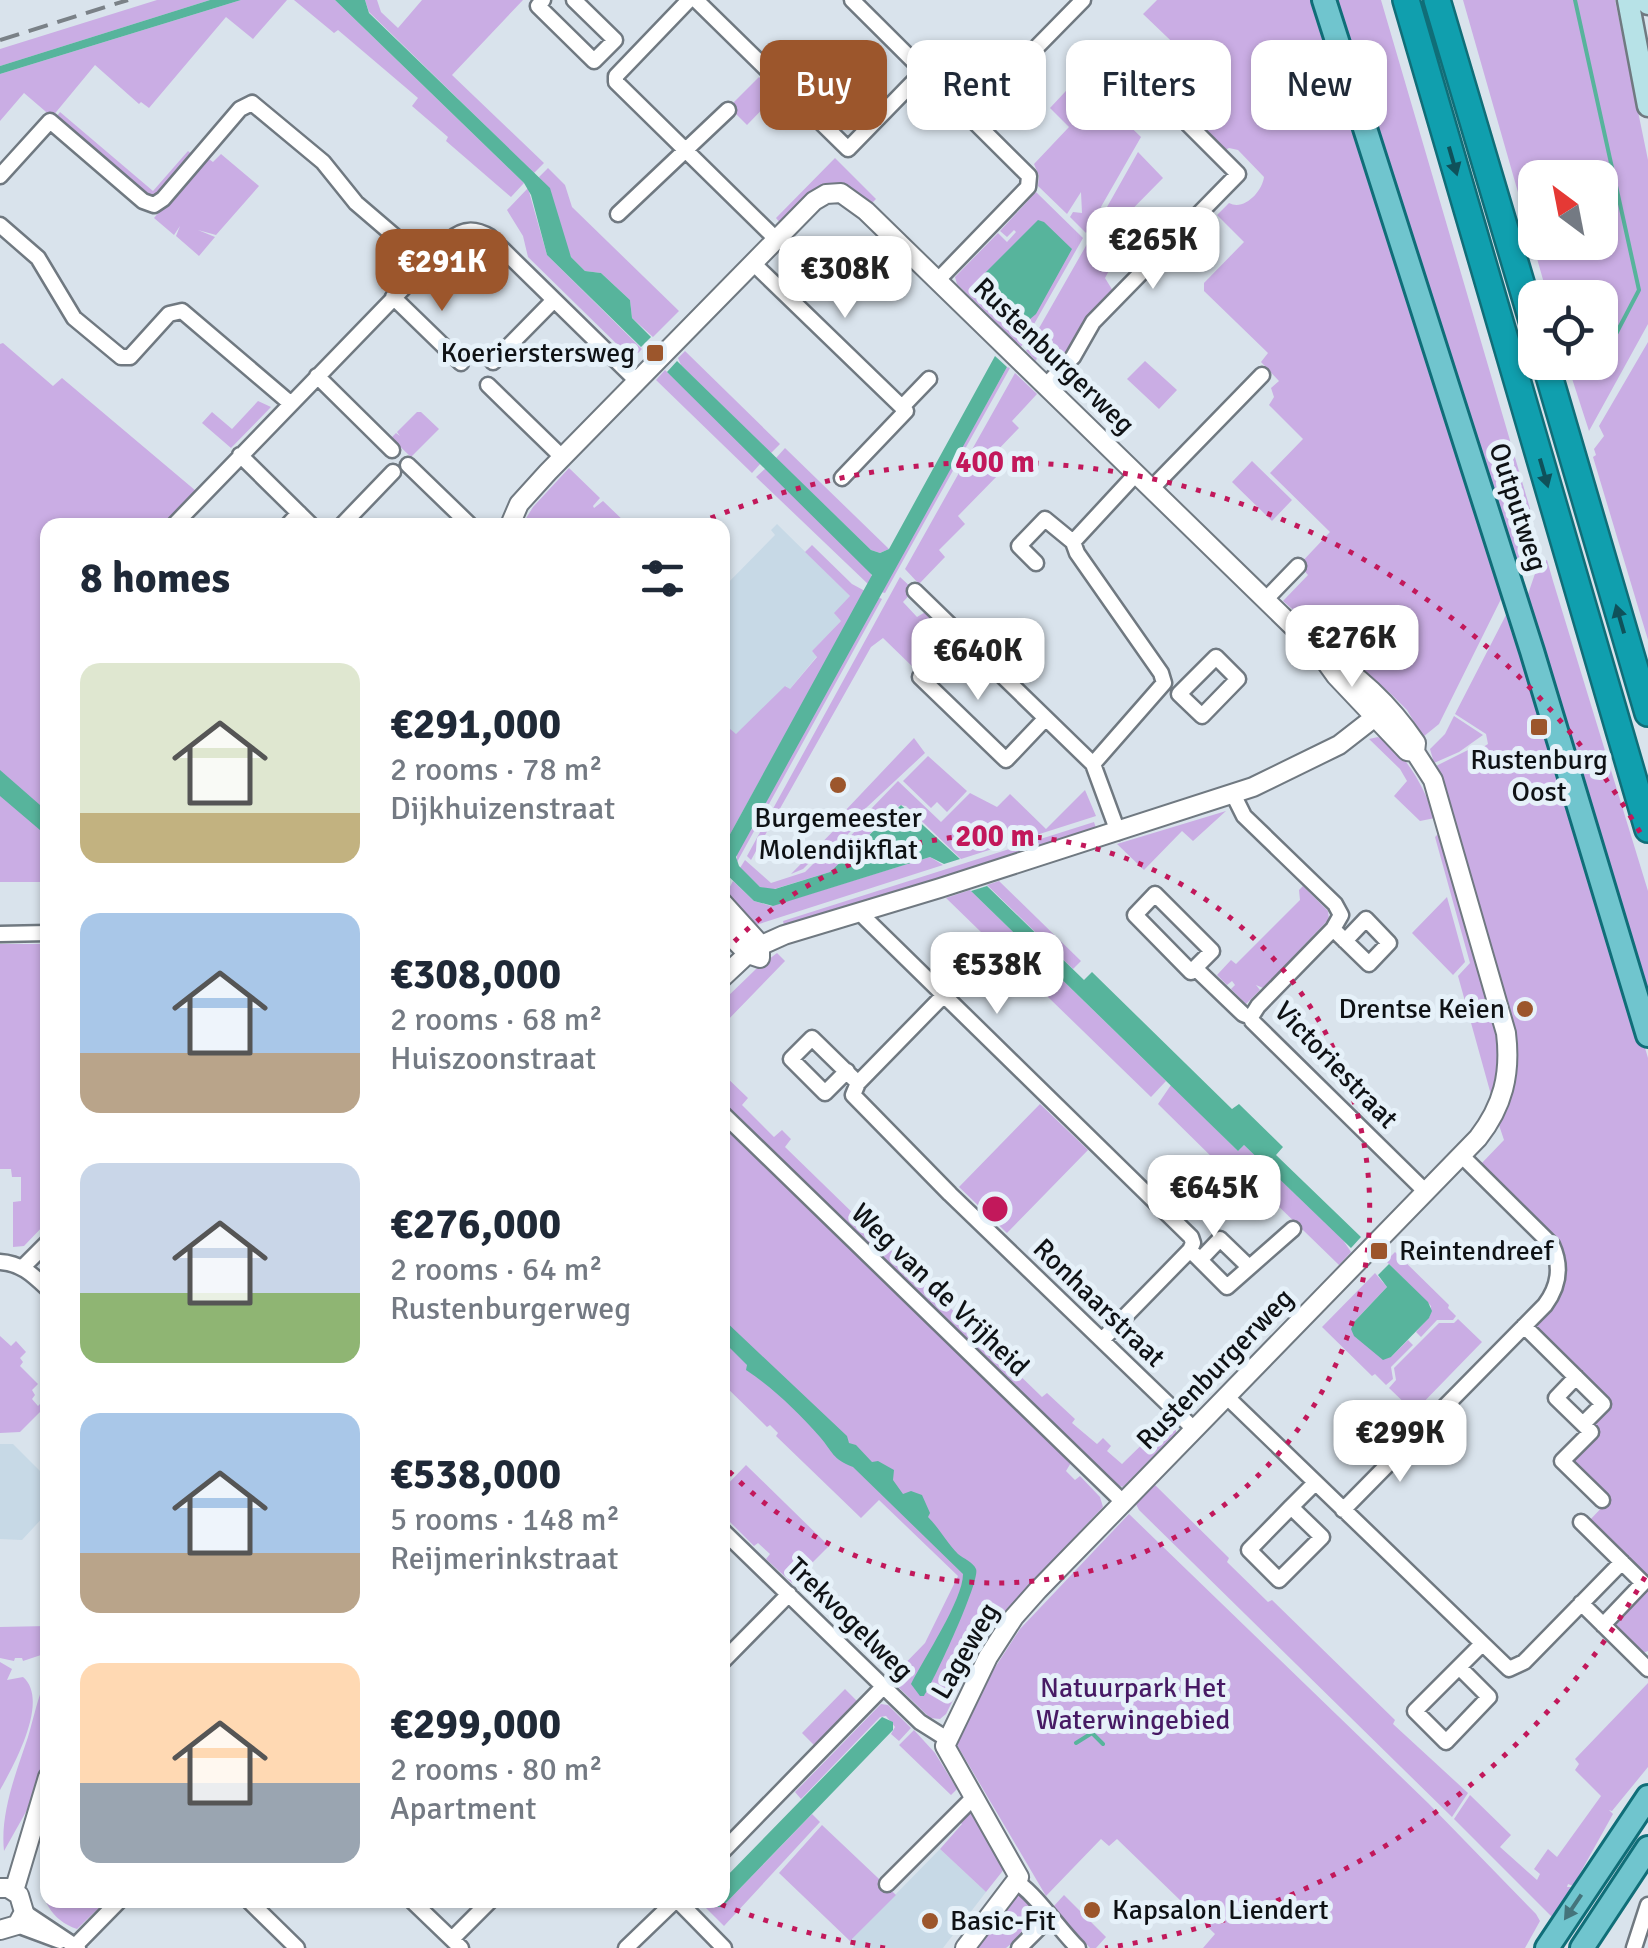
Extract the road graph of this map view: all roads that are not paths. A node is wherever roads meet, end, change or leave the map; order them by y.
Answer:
1 (543, 0) edge
2 (574, 0) edge
3 (693, 0) edge
4 (1082, 0) edge
5 (1324, 0) edge
6 (1406, 0) edge
7 (1438, 0) edge
8 (1628, 0) edge
9 (855, 1) edge
10 (616, 40) junction
11 (1043, 40) edge
12 (907, 52) edge
13 (633, 57) junction
14 (907, 88) edge
15 (1648, 106) edge
16 (728, 110) dead end
17 (986, 130) edge
18 (1194, 130) edge
19 (686, 150) junction
20 (0, 176) edge
21 (618, 214) dead end
22 (0, 226) edge
23 (776, 239) junction
24 (426, 263) junction
25 (753, 263) junction
26 (1520, 280) edge
27 (937, 281) junction
28 (394, 297) junction
29 (554, 300) junction
30 (493, 362) dead end
31 (460, 363) dead end
32 (1262, 375) dead end
33 (316, 376) junction
34 (929, 379) dead end
35 (637, 380) junction
36 (1549, 380) edge
37 (488, 385) dead end
38 (1045, 386) junction
39 (290, 403) junction
40 (904, 409) junction
41 (392, 450) dead end
42 (240, 455) junction
43 (562, 457) junction
44 (408, 465) dead end
45 (393, 472) dead end
46 (1136, 474) junction
47 (842, 478) dead end
48 (1151, 489) junction
49 (299, 513) junction
50 (180, 518) edge
51 (294, 518) edge
52 (304, 518) edge
53 (349, 518) edge
54 (463, 518) edge
55 (513, 518) edge
56 (1073, 542) junction
57 (1036, 563) dead end
58 (1298, 566) dead end
59 (915, 591) dead end
60 (1265, 600) junction
61 (960, 636) junction
62 (1164, 683) junction
63 (1179, 694) dead end
64 (1375, 709) junction
65 (1648, 713) edge
66 (1045, 720) junction
67 (1093, 764) junction
68 (1233, 794) junction
69 (1648, 829) edge
70 (1118, 832) junction
71 (863, 912) junction
72 (730, 914) edge
73 (1333, 929) junction
74 (40, 933) edge
75 (730, 933) edge
76 (0, 934) edge
77 (1344, 940) dead end
78 (756, 952) junction
79 (1196, 968) junction
80 (730, 972) edge
81 (730, 983) edge
82 (943, 996) junction
83 (1251, 1017) junction
84 (1648, 1034) edge
85 (730, 1121) edge
86 (1461, 1156) junction
87 (1426, 1192) junction
88 (1294, 1229) dead end
89 (40, 1250) edge
90 (1195, 1255) junction
91 (0, 1262) edge
92 (1248, 1266) junction
93 (22, 1268) junction
94 (40, 1283) edge
95 (1524, 1326) junction
96 (1102, 1339) junction
97 (1576, 1378) junction
98 (1227, 1397) junction
99 (1584, 1424) junction
100 (1194, 1430) junction
101 (1315, 1483) junction
102 (1602, 1500) dead end
103 (1124, 1502) junction
104 (1291, 1507) junction
105 (1344, 1510) junction
106 (1581, 1522) dead end
107 (730, 1538) edge
108 (1622, 1562) junction
109 (789, 1594) junction
110 (1581, 1603) junction
111 (1602, 1625) junction
112 (1481, 1645) junction
113 (730, 1654) edge
114 (1458, 1667) junction
115 (1648, 1669) edge
116 (884, 1686) junction
117 (947, 1739) junction
118 (974, 1798) junction
119 (1648, 1798) edge
120 (40, 1800) edge
121 (730, 1844) edge
122 (1648, 1848) edge
123 (1600, 1867) junction
124 (1017, 1882) junction
125 (886, 1884) dead end
126 (5, 1888) edge
127 (1648, 1906) edge
128 (113, 1908) edge
129 (256, 1908) edge
130 (419, 1908) edge
131 (485, 1908) edge
132 (668, 1908) edge
133 (684, 1908) edge
134 (1604, 1913) junction
135 (1049, 1918) junction
136 (8, 1926) edge
137 (456, 1944) edge
138 (77, 1947) edge
139 (297, 1948) edge
140 (626, 1948) edge
141 (724, 1948) edge
142 (965, 1948) edge
143 (1019, 1948) edge
144 (1078, 1948) edge
145 (1546, 1948) edge
146 (1582, 1948) edge
147 (1634, 1948) edge

1 - 10 street
2 - 10 street
3 - 13 street
3 - 14 street
4 - 11 street
5 - 84 main road, Outputweg
6 -> 69 highway
7 - 26 highway
8 - 15 main road
9 - 12 street
10 - 13 street
13 - 19 street
16 - 19 street
17 - 27 street
18 - 38 street
19 - 21 street
19 - 23 street
20 - 24 street
22 - 39 street
23 - 25 street, Rustenburgerweg
23 - 27 street, Rustenburgerweg
24 - 28 street
24 - 29 street
25 - 35 street, Rustenburgerweg
25 - 40 street
27 - 38 street, Rustenburgerweg
28 - 31 street
28 - 33 street
29 - 30 street
29 - 35 street
32 - 48 street
33 - 39 street
33 - 41 street
34 - 40 street
35 - 43 street, Rustenburgerweg
65 -> 36 highway
37 - 43 street
38 - 46 street, Rustenburgerweg
39 - 42 street
40 - 47 street
42 - 49 street
42 - 50 street
43 - 55 street, Rustenburgerweg
44 - 54 street
45 - 53 street
46 - 48 street, Rustenburgerweg
46 - 56 street
48 - 60 street, Rustenburgerweg
49 - 51 street
49 - 52 street
56 - 57 street
56 - 62 street
58 - 60 street
59 - 61 street
60 - 64 street, Rustenburgerweg
61 - 66 street
61 - 66 street
62 - 63 street
62 - 67 street
64 - 68 street
64 - 86 street, Rustenburgerweg
66 - 67 street
67 - 70 street
68 - 70 street
68 - 73 street
70 - 71 street
71 - 78 street
71 - 82 street
72 - 78 street
73 - 77 street
73 - 83 street, Victoriestraat
74 - 76 street
75 - 78 street
78 - 80 street
78 - 81 street
79 - 79 street
79 - 83 street
82 - 90 street
82 - 96 street, Ronhaarstraat
83 - 87 street, Victoriestraat
85 - 103 street, Weg van de Vrijheid
86 - 87 street, Rustenburgerweg
86 - 95 street
87 - 98 street, Rustenburgerweg
88 - 92 street
89 - 93 street
90 - 92 street
90 - 92 street
90 - 96 street
91 - 93 street
93 - 94 street
95 - 97 street
95 - 105 street
96 - 100 street, Ronhaarstraat
97 - 99 street
97 - 99 street
98 - 100 street, Rustenburgerweg
98 - 101 street
99 - 102 street
100 - 103 street, Rustenburgerweg
101 - 104 street
101 - 105 street
103 - 117 street, Lageweg
104 - 104 street
105 - 112 street
106 - 108 street
107 - 109 street, Trekvogelweg
108 - 110 street
108 - 111 street
109 - 113 street
109 - 116 street, Trekvogelweg
110 - 111 street
110 - 112 street
111 - 115 street
112 - 114 street
114 - 114 street
116 - 117 street, Trekvogelweg
116 - 121 street
117 - 118 street, Lageweg
118 - 124 street, Lageweg
118 - 125 street
119 - 123 main road
120 - 126 street
122 - 134 main road
123 - 134 street
123 -> 145 main road
124 - 135 street
124 - 142 street
126 - 136 street
127 - 147 street
128 - 138 street
129 - 139 street
130 - 137 street
131 - 137 street
132 - 140 street
133 - 141 street
134 - 146 main road
135 - 143 street
135 - 144 street
136 - 138 street

